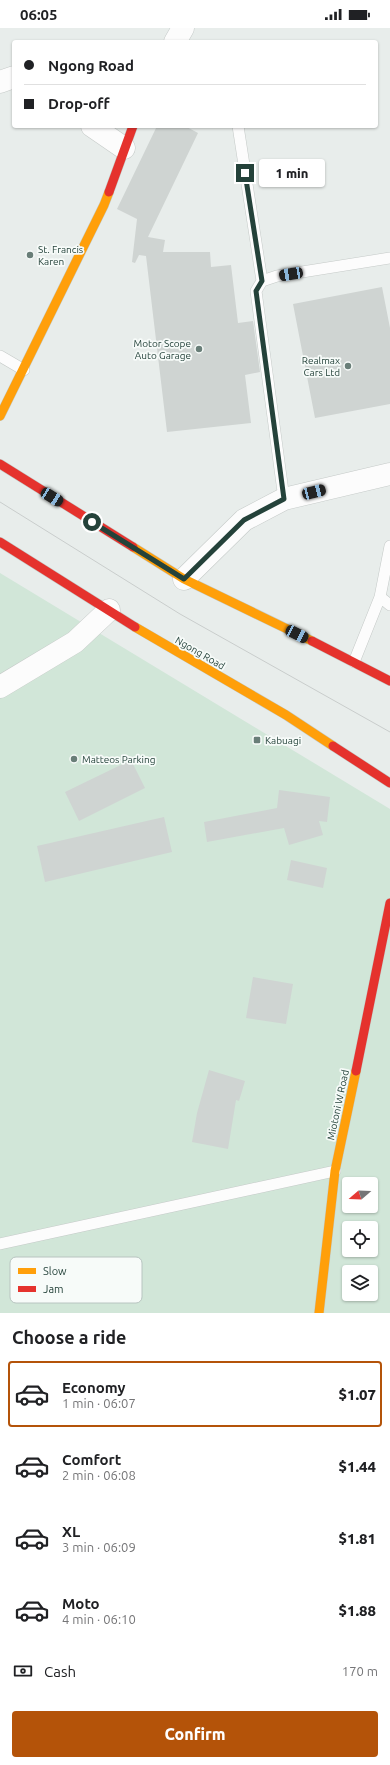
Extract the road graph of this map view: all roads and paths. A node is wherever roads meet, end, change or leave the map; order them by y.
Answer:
1 (183, 28) edge
2 (176, 40) edge
3 (12, 78) edge
4 (0, 82) edge
5 (95, 128) edge
6 (132, 128) edge
7 (238, 128) edge
8 (124, 148) junction
9 (390, 258) edge
10 (262, 281) junction
11 (0, 356) edge
12 (24, 370) junction
13 (0, 416) edge
14 (0, 464) edge
15 (390, 474) edge
16 (284, 499) junction
17 (0, 542) edge
18 (390, 546) edge
19 (184, 579) junction
20 (380, 597) junction
21 (390, 605) edge
22 (109, 610) junction
23 (354, 662) junction
24 (390, 681) edge
25 (0, 688) edge
26 (390, 783) edge
27 (390, 903) edge
28 (335, 1171) junction
29 (0, 1244) edge
30 (319, 1313) edge

1 - 2 street
3 - 4 street
5 - 8 street
6 - 8 main road
7 - 10 lane
8 - 12 main road
9 - 10 lane
10 - 16 lane
11 - 12 lane
12 - 13 main road
14 - 19 main road
15 - 16 street
16 - 19 street
17 - 22 main road, Ngong Road
18 - 20 lane
19 - 23 main road
20 - 21 lane
20 - 23 lane
22 - 25 street
22 - 26 main road, Ngong Road
23 - 24 main road
27 - 28 main road, Miotoni W Road
28 - 29 lane
28 - 30 main road, Miotoni W Road

